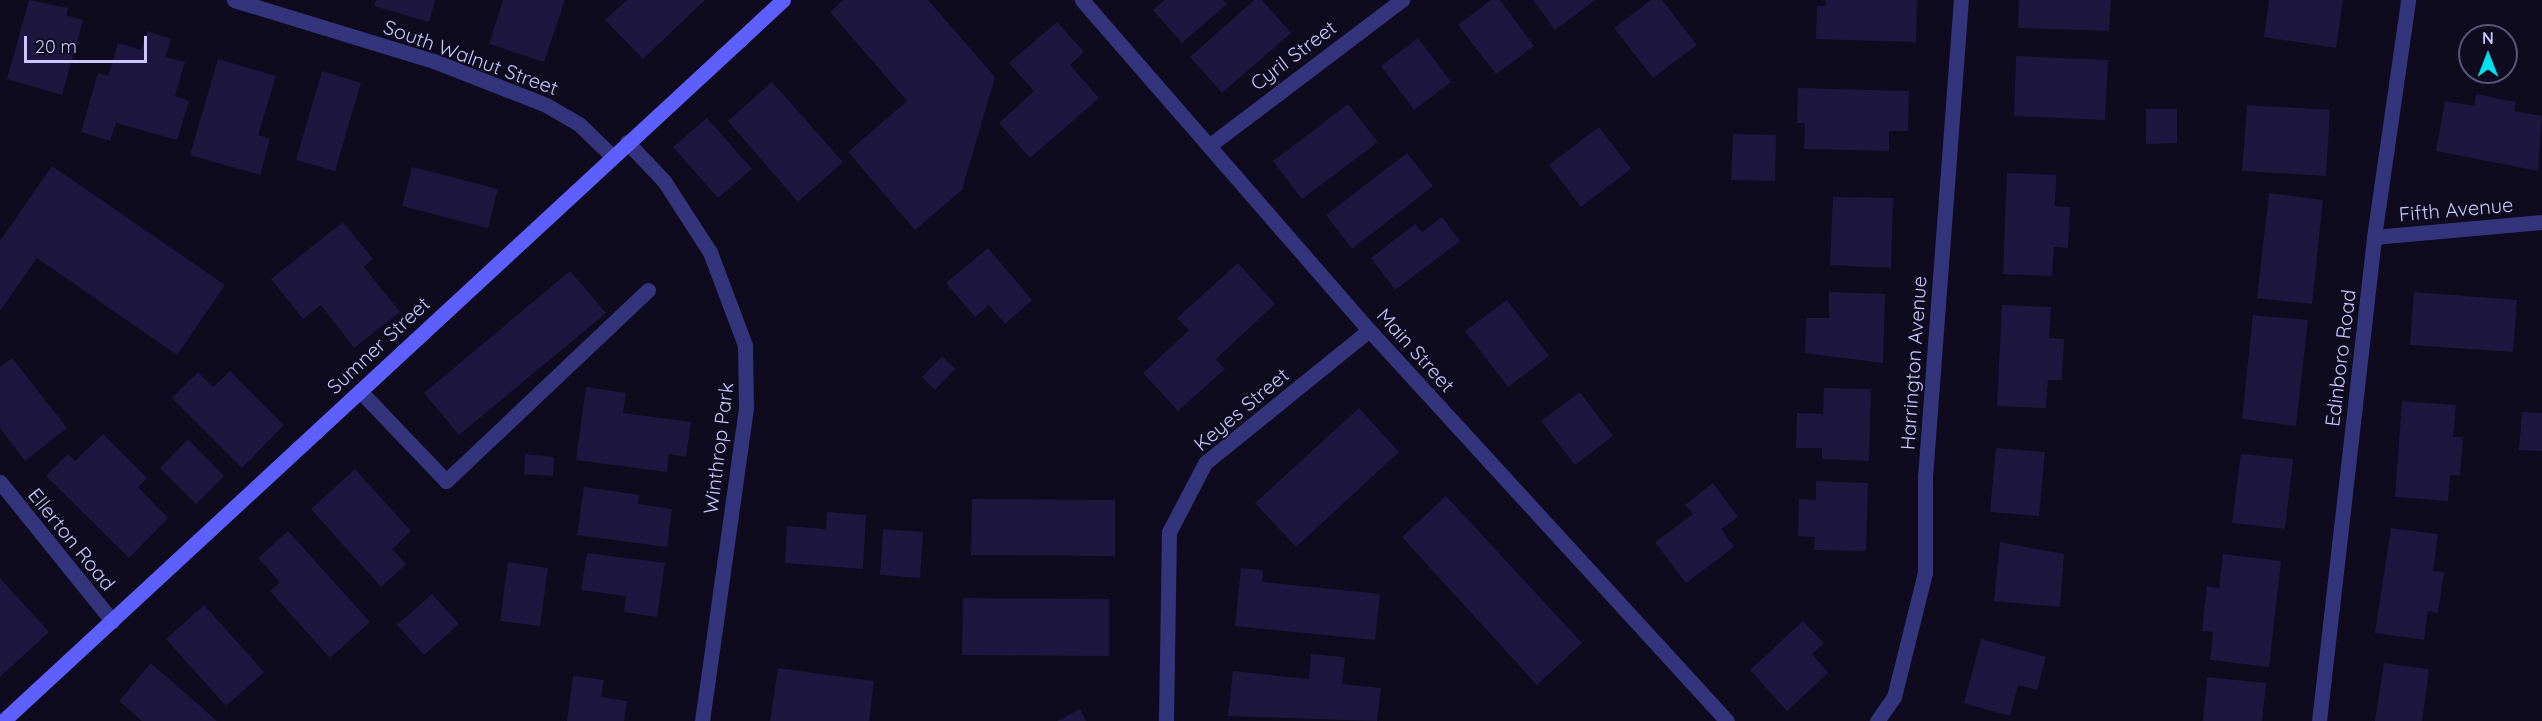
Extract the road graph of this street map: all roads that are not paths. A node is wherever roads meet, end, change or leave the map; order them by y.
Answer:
1 (234, 0) edge
2 (783, 0) edge
3 (1082, 0) edge
4 (1402, 0) edge
5 (1961, 0) edge
6 (2408, 0) edge
7 (627, 142) junction
8 (1210, 145) junction
9 (612, 156) junction
10 (2542, 222) edge
11 (2374, 237) junction
12 (648, 290) dead end
13 (1369, 330) junction
14 (360, 391) junction
15 (0, 482) edge
16 (112, 621) junction
17 (3, 721) edge
18 (702, 721) edge
19 (1166, 721) edge
20 (1727, 721) edge
21 (1876, 721) edge
22 (2319, 721) edge

1 - 9 street, South Walnut Street
2 - 7 street, Sumner Street
3 - 8 street, Main Street
4 - 8 street, Cyril Street
5 - 21 street, Harrington Avenue
6 - 11 street, Edinboro Road
7 - 9 street, Sumner Street
7 - 18 street, Winthrop Park
8 - 13 street, Main Street
9 - 14 street, Sumner Street
10 - 11 street, Fifth Avenue
11 - 22 street, Edinboro Road
12 - 14 street
13 - 19 street, Keyes Street
13 - 20 street, Main Street
14 - 16 street, Sumner Street
15 - 16 street, Ellerton Road
16 - 17 street, Sumner Street

